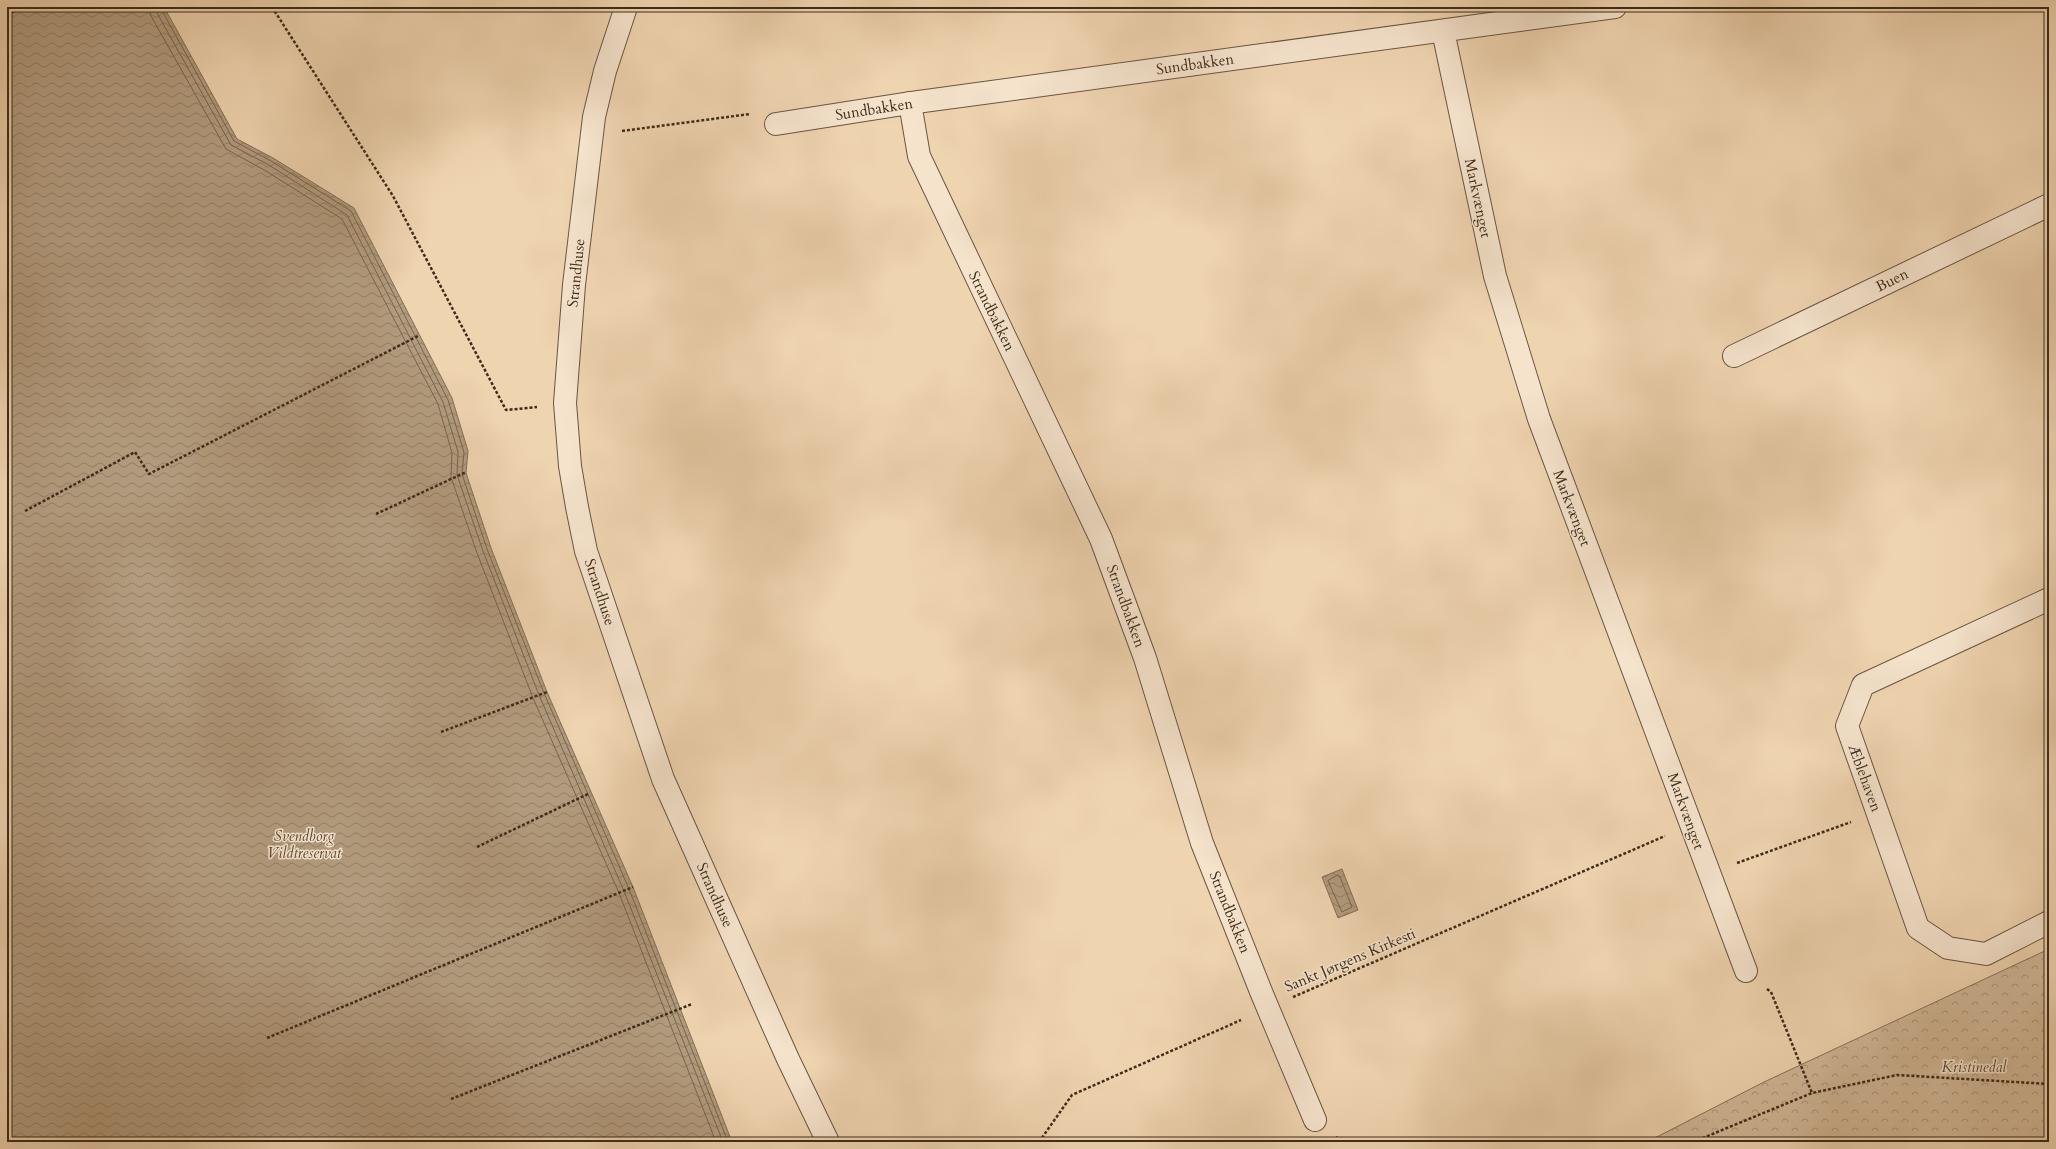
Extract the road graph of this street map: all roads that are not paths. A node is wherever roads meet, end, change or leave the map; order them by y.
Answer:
1 (626, 7) edge
2 (1615, 7) edge
3 (1443, 31) junction
4 (910, 103) junction
5 (776, 124) road end
6 (2049, 205) edge
7 (1734, 356) dead end
8 (2049, 599) edge
9 (2049, 922) edge
10 (1746, 971) road end
11 (1316, 1120) dead end
12 (828, 1142) edge

1 - 12 street, Strandhuse
2 - 3 street, Sundbakken
3 - 4 street, Sundbakken
3 - 10 street, Markvænget
4 - 5 street, Sundbakken
4 - 11 street, Strandbakken
6 - 7 street, Buen
8 - 9 street, Æblehaven

